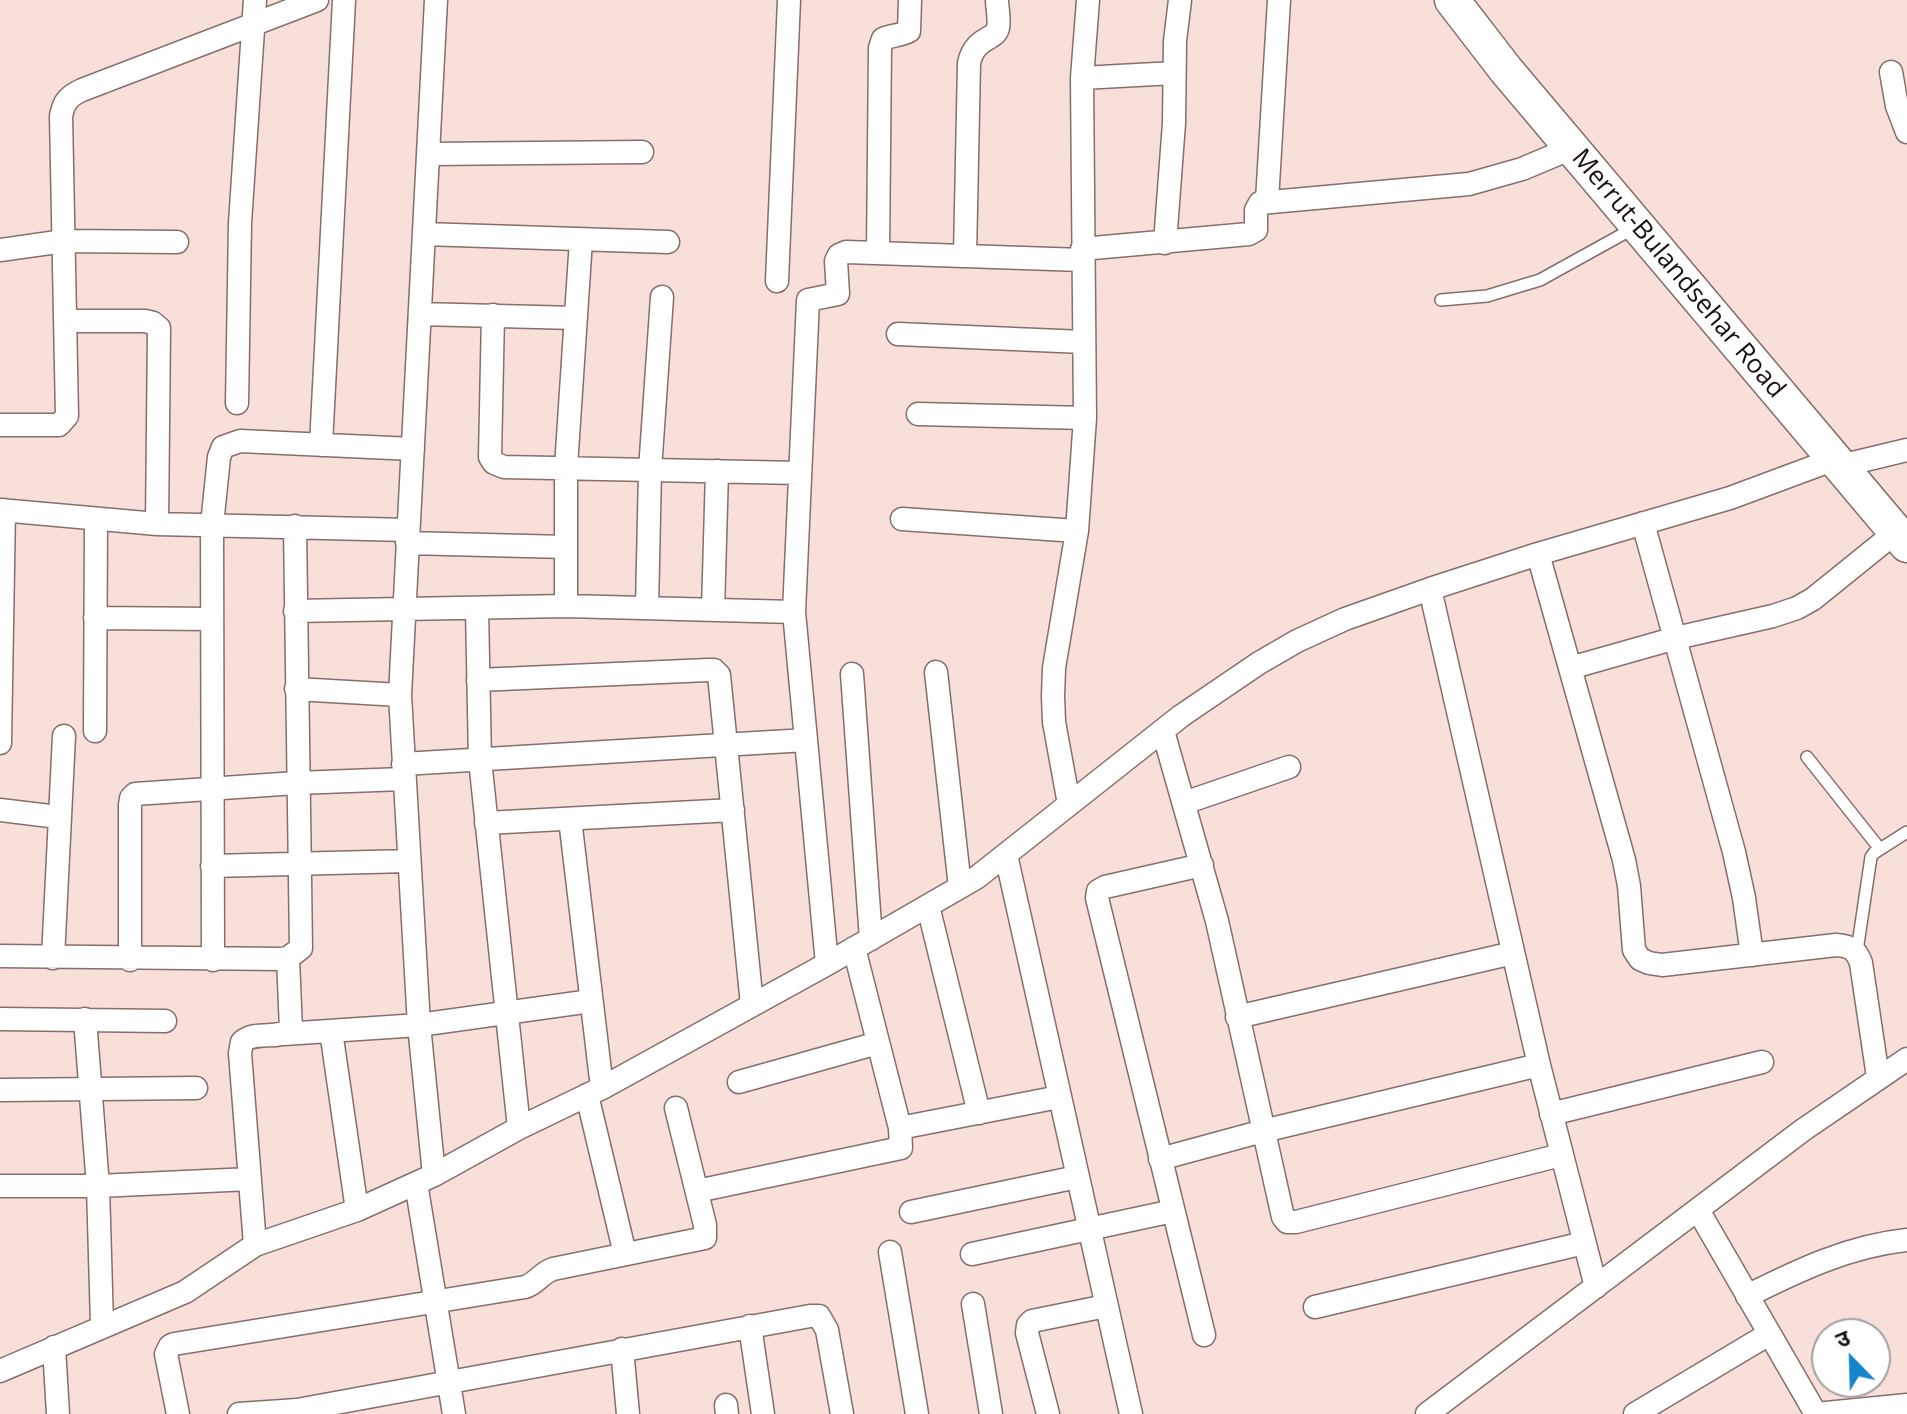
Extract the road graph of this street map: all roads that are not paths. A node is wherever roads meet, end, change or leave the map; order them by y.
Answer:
1 (255, 0) edge
2 (317, 0) edge
3 (344, 0) edge
4 (436, 0) edge
5 (789, 0) edge
6 (910, 0) edge
7 (997, 0) edge
8 (1088, 0) edge
9 (1180, 0) edge
10 (1279, 0) edge
11 (1452, 0) edge
12 (255, 24) junction
13 (1891, 72) dead end
14 (1174, 73) junction
15 (1082, 78) junction
16 (1907, 132) edge
17 (1572, 148) junction
18 (642, 152) dead end
19 (428, 154) junction
20 (1267, 201) junction
21 (1638, 226) junction
22 (424, 234) junction
23 (581, 240) junction
24 (64, 241) junction
25 (177, 242) dead end
26 (668, 242) dead end
27 (1165, 243) junction
28 (0, 250) edge
29 (878, 252) junction
30 (1082, 254) junction
31 (965, 256) junction
32 (777, 281) dead end
33 (662, 297) dead end
34 (1441, 300) dead end
35 (420, 314) junction
36 (493, 315) junction
37 (576, 318) junction
38 (66, 321) junction
39 (898, 334) dead end
40 (1083, 342) junction
41 (237, 403) dead end
42 (918, 414) dead end
43 (1085, 418) junction
44 (0, 425) edge
45 (321, 445) junction
46 (413, 449) junction
47 (1907, 450) edge
48 (1838, 463) junction
49 (566, 467) junction
50 (650, 470) junction
51 (717, 471) junction
52 (799, 473) junction
53 (2, 510) edge
54 (96, 519) junction
55 (902, 519) dead end
56 (1643, 523) junction
57 (157, 524) junction
58 (212, 525) junction
59 (295, 526) junction
60 (1077, 531) junction
61 (407, 537) junction
62 (1904, 540) edge
63 (566, 547) junction
64 (1538, 554) junction
65 (1430, 589) junction
66 (566, 606) junction
67 (647, 608) junction
68 (477, 609) junction
69 (403, 610) junction
70 (713, 610) junction
71 (295, 611) junction
72 (794, 612) junction
73 (95, 618) junction
74 (212, 619) junction
75 (1676, 638) junction
76 (1570, 668) junction
77 (936, 672) dead end
78 (852, 674) dead end
79 (478, 680) junction
80 (296, 689) junction
81 (400, 695) junction
82 (95, 731) dead end
83 (1163, 731) junction
84 (64, 736) dead end
85 (806, 740) junction
86 (0, 743) edge
87 (727, 745) junction
88 (1807, 757) dead end
89 (480, 760) junction
90 (1289, 767) dead end
91 (403, 772) junction
92 (296, 783) junction
93 (212, 789) junction
94 (1184, 803) junction
95 (1069, 804) junction
96 (0, 810) edge
97 (733, 810) junction
98 (58, 817) junction
99 (570, 819) junction
100 (486, 823) junction
101 (1907, 832) edge
102 (1880, 849) junction
103 (1006, 855) junction
104 (408, 861) junction
105 (300, 865) junction
106 (1202, 865) junction
107 (212, 866) junction
108 (960, 887) junction
109 (928, 906) junction
110 (862, 944) junction
111 (1857, 951) junction
112 (1513, 953) junction
113 (1752, 955) junction
114 (0, 956) edge
115 (53, 958) junction
116 (288, 958) junction
117 (130, 960) junction
118 (213, 960) junction
119 (827, 964) junction
120 (591, 1001) junction
121 (752, 1005) junction
122 (507, 1014) junction
123 (1237, 1017) junction
124 (0, 1019) edge
125 (85, 1019) junction
126 (165, 1021) dead end
127 (419, 1025) junction
128 (331, 1031) junction
129 (284, 1034) junction
130 (878, 1043) junction
131 (1907, 1059) edge
132 (1762, 1062) dead end
133 (1539, 1065) junction
134 (1878, 1077) junction
135 (739, 1082) dead end
136 (91, 1087) junction
137 (196, 1088) dead end
138 (0, 1090) edge
139 (595, 1091) junction
140 (1059, 1097) junction
141 (676, 1108) dead end
142 (979, 1113) junction
143 (1551, 1114) junction
144 (519, 1128) junction
145 (900, 1128) junction
146 (1263, 1131) junction
147 (1561, 1155) junction
148 (1160, 1159) junction
149 (1077, 1177) junction
150 (250, 1179) junction
151 (425, 1179) junction
152 (0, 1186) edge
153 (98, 1186) junction
154 (697, 1191) junction
155 (357, 1210) junction
156 (1698, 1210) junction
157 (1173, 1211) junction
158 (911, 1212) dead end
159 (1089, 1230) junction
160 (1907, 1240) edge
161 (1584, 1243) junction
162 (255, 1245) junction
163 (890, 1252) dead end
164 (625, 1254) junction
165 (972, 1254) dead end
166 (1596, 1287) junction
167 (1747, 1296) junction
168 (435, 1300) junction
169 (973, 1304) dead end
170 (1106, 1306) junction
171 (1315, 1307) dead end
172 (102, 1325) junction
173 (750, 1326) junction
174 (1769, 1334) junction
175 (1204, 1335) dead end
176 (54, 1347) junction
177 (622, 1349) junction
178 (0, 1371) edge
179 (448, 1381) junction
180 (1907, 1405) edge
181 (58, 1414) edge
182 (178, 1414) edge
183 (239, 1414) edge
184 (454, 1414) edge
185 (628, 1414) edge
186 (763, 1414) edge
187 (842, 1414) edge
188 (917, 1414) edge
189 (991, 1414) edge
190 (1048, 1414) edge
191 (1131, 1414) edge
192 (1427, 1414) edge
193 (1635, 1414) edge
194 (1816, 1414) edge

1 - 12 street
2 - 12 street
3 - 45 street
4 - 19 street
5 - 32 street
6 - 29 street
7 - 31 street
8 - 15 street
9 - 14 street
10 - 20 street
11 - 17 main road, Merrut-Bulandsehar Road
12 - 24 street
12 - 41 street
13 - 16 street
14 - 15 street
14 - 27 street
15 - 30 street
17 - 20 street
17 - 21 main road, Merrut-Bulandsehar Road
18 - 19 street
19 - 22 street
20 - 27 street
21 - 34 lane
21 - 48 main road, Merrut-Bulandsehar Road
22 - 23 street
22 - 35 street
23 - 26 street
23 - 37 street
24 - 25 street
24 - 28 street
24 - 38 street
27 - 30 street
29 - 31 street
29 - 52 street
30 - 31 street
30 - 40 street
33 - 50 street
35 - 36 street
35 - 46 street
36 - 37 street
36 - 49 street
37 - 49 street
38 - 44 street
38 - 57 street
39 - 40 street
40 - 43 street
42 - 43 street
43 - 60 street
45 - 46 street
45 - 58 street
46 - 61 street
47 - 48 street
48 - 56 street
48 - 62 main road, Merrut-Bulandsehar Road
49 - 50 street
49 - 63 street
50 - 51 street
50 - 67 street
51 - 52 street
51 - 70 street
52 - 72 street
53 - 54 street
53 - 86 street
54 - 57 street
54 - 73 street
55 - 60 street
56 - 64 street
56 - 75 street
57 - 58 street
58 - 59 street
58 - 74 street
59 - 61 street
59 - 71 street
60 - 95 street
61 - 63 street
61 - 69 street
62 - 75 street
63 - 66 street
64 - 65 street
64 - 76 street
65 - 83 street
65 - 112 street
66 - 67 street
66 - 68 street
67 - 70 street
68 - 69 street
68 - 79 street
69 - 71 street
69 - 81 street
70 - 72 street
71 - 80 street
72 - 85 street
73 - 74 street
73 - 82 street
74 - 93 street
75 - 76 street
75 - 113 street
76 - 113 street
77 - 108 street
78 - 110 street
79 - 87 street
79 - 89 street
80 - 81 street
80 - 92 street
81 - 91 street
83 - 94 street
83 - 95 street
84 - 98 street
85 - 87 street
85 - 119 street
87 - 89 street
87 - 97 street
88 - 102 lane
89 - 91 street
89 - 100 street
90 - 94 street
91 - 92 street
91 - 104 street
92 - 93 street
92 - 105 street
93 - 107 street
93 - 117 street
94 - 106 street
95 - 103 street
96 - 98 street
97 - 99 street
97 - 121 street
98 - 115 street
99 - 100 street
99 - 120 street
100 - 122 street
101 - 102 lane
102 - 111 lane
103 - 108 street
103 - 140 street
104 - 105 street
104 - 127 street
105 - 107 street
105 - 116 street
106 - 123 street
106 - 148 street
107 - 118 street
108 - 109 street
109 - 110 street
109 - 142 street
110 - 119 street
110 - 130 street
111 - 113 street
111 - 134 street
112 - 123 street
112 - 133 street
114 - 115 street
115 - 117 street
116 - 118 street
116 - 129 street
117 - 118 street
119 - 121 street
120 - 122 street
120 - 139 street
121 - 139 street
122 - 127 street
122 - 144 street
123 - 146 street
124 - 125 street
125 - 126 street
125 - 136 street
127 - 128 street
127 - 151 street
128 - 129 street
128 - 155 street
129 - 150 street
130 - 135 street
130 - 145 street
131 - 134 street
132 - 143 street
133 - 143 street
133 - 146 street
134 - 156 street
136 - 137 street
136 - 138 street
136 - 153 street
139 - 144 street
139 - 164 street
140 - 142 street
140 - 149 street
141 - 154 street
142 - 145 street
143 - 147 street
144 - 151 street
145 - 154 street
146 - 147 street
146 - 148 street
147 - 161 street
148 - 157 street
149 - 158 street
149 - 159 street
150 - 153 street
150 - 162 street
151 - 155 street
151 - 168 street
152 - 153 street
153 - 172 street
154 - 164 street
155 - 162 street
156 - 166 street
156 - 167 street
157 - 159 street
157 - 175 street
159 - 165 street
159 - 170 street
160 - 167 street
161 - 166 street
161 - 171 street
162 - 172 street
163 - 188 street
164 - 168 street
166 - 192 street
167 - 174 street
168 - 179 street
168 - 182 street
169 - 189 street
170 - 190 street
170 - 191 street
172 - 176 street
173 - 177 street
173 - 186 street
173 - 187 street
174 - 193 street
174 - 194 street
176 - 178 street
176 - 181 street
177 - 179 street
177 - 185 street
179 - 183 street
179 - 184 street
180 - 194 street

